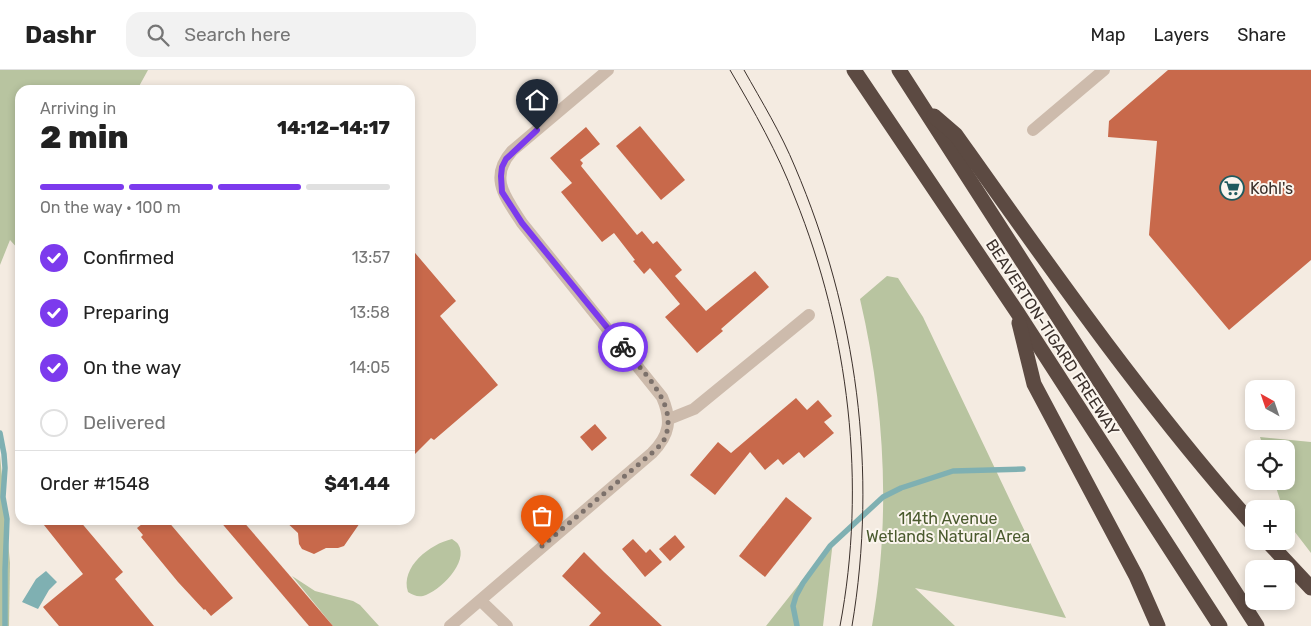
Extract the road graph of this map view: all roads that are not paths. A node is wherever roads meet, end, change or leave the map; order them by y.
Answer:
1 (608, 70) edge
2 (854, 70) edge
3 (899, 70) edge
4 (1104, 70) edge
5 (920, 103) junction
6 (1034, 130) dead end
7 (1017, 312) junction
8 (809, 315) dead end
9 (668, 418) junction
10 (1245, 515) edge
11 (1275, 550) edge
12 (1311, 588) edge
13 (481, 601) junction
14 (450, 626) edge
15 (507, 626) edge
16 (1158, 626) edge
17 (1220, 626) edge
18 (1257, 626) edge

1 - 9 street
2 - 7 highway, BEAVERTON-TIGARD FREEWAY
3 - 5 highway, BEAVERTON-TIGARD FREEWAY
4 - 6 street
5 - 10 highway
5 - 18 highway, BEAVERTON-TIGARD FREEWAY
7 - 16 highway
7 - 17 highway, BEAVERTON-TIGARD FREEWAY
8 - 9 street
9 - 13 street
11 - 12 highway
13 - 14 street
13 - 15 street

